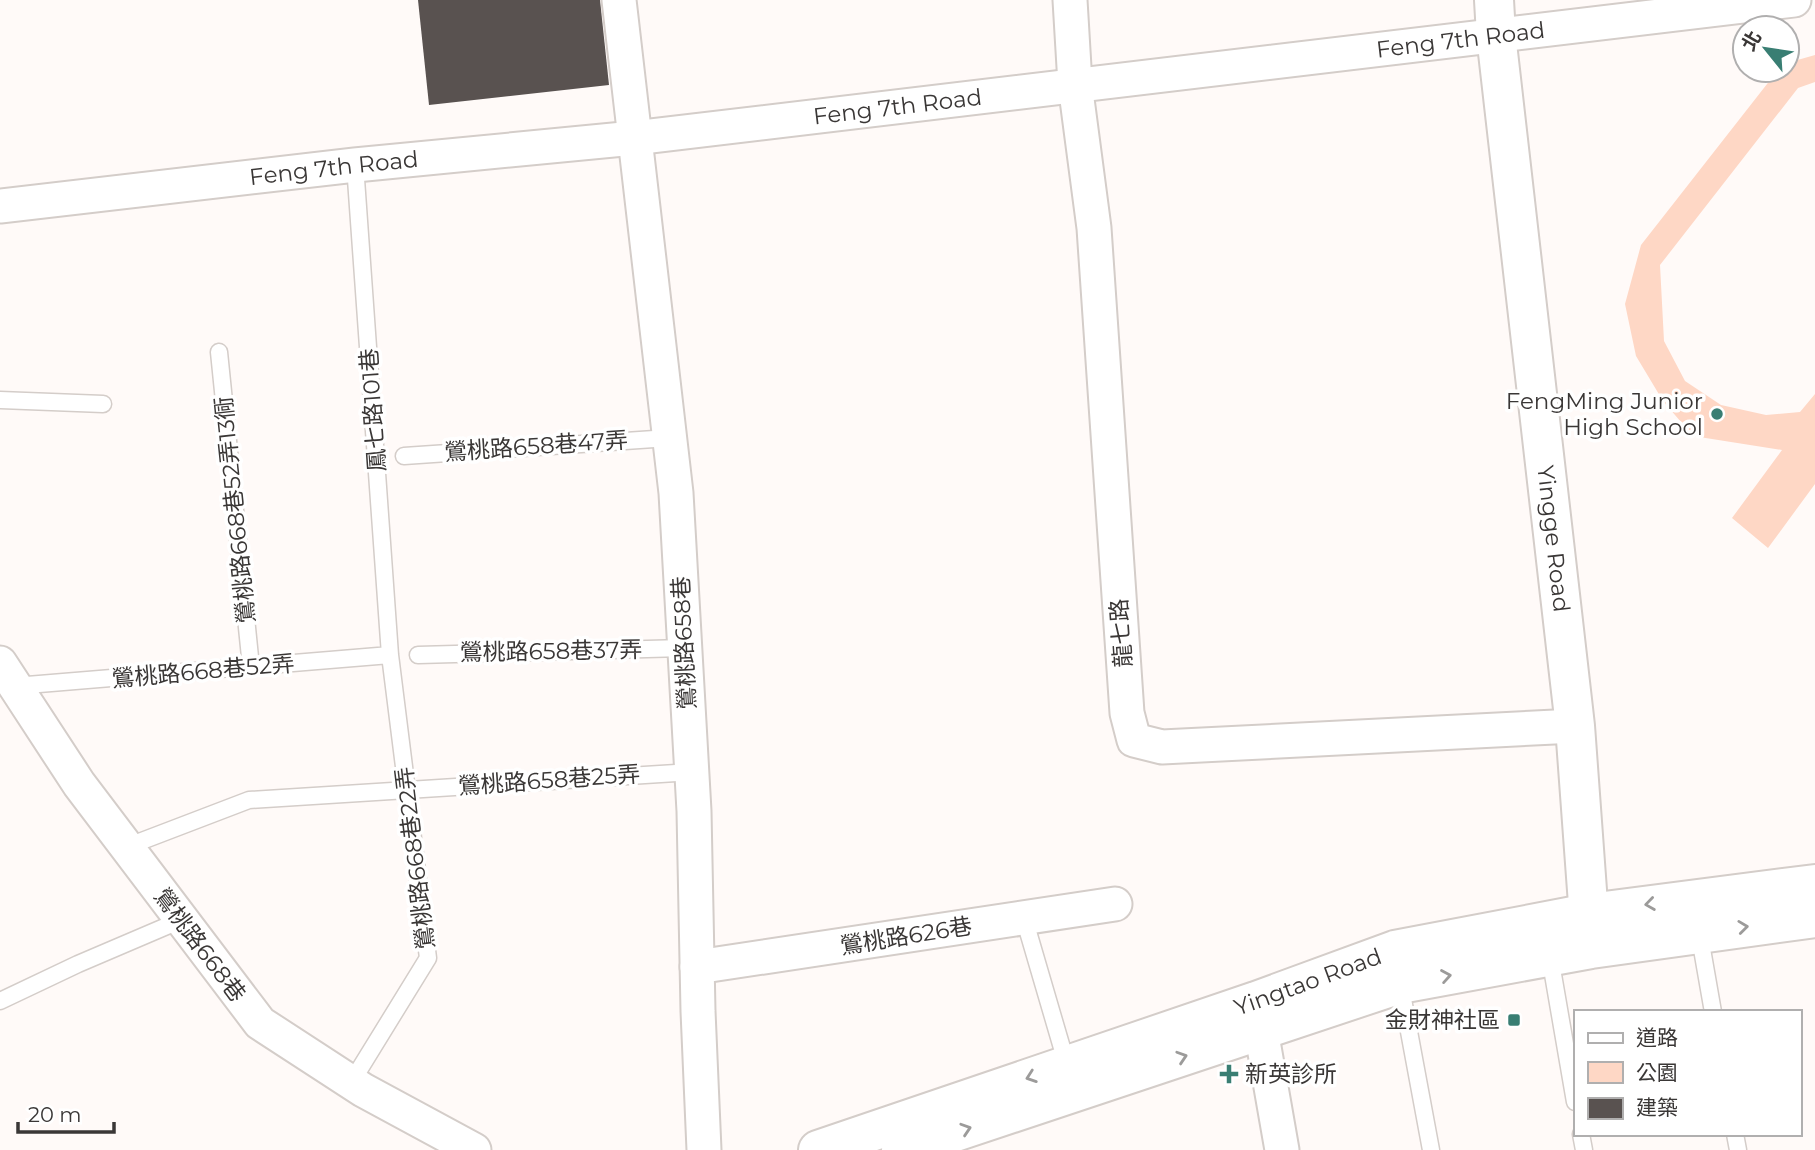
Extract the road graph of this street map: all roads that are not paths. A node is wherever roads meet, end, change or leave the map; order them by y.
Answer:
1 (619, 0) edge
2 (1070, 0) edge
3 (1794, 0) edge
4 (1495, 18) edge
5 (1075, 84) junction
6 (634, 138) junction
7 (355, 165) junction
8 (0, 206) edge
9 (219, 352) dead end
10 (0, 400) edge
11 (103, 404) dead end
12 (669, 438) junction
13 (404, 456) dead end
14 (684, 648) junction
15 (390, 655) junction
16 (418, 655) dead end
17 (251, 667) junction
18 (8, 674) edge
19 (1575, 726) junction
20 (692, 772) junction
21 (407, 789) junction
22 (126, 847) junction
23 (1815, 884) edge
24 (1115, 904) dead end
25 (1696, 916) junction
26 (1024, 918) junction
27 (1815, 918) edge
28 (181, 920) junction
29 (1590, 931) junction
30 (1547, 939) junction
31 (697, 967) junction
32 (1397, 967) junction
33 (0, 1001) edge
34 (1713, 1010) edge
35 (1258, 1016) junction
36 (1067, 1065) junction
37 (351, 1083) junction
38 (1574, 1096) edge
39 (474, 1150) edge
40 (704, 1150) edge
41 (818, 1150) edge
42 (901, 1150) edge
43 (1282, 1150) edge
44 (1431, 1150) edge

1 - 6 street, 鶯桃路658巷
2 - 5 street
3 - 4 street, Feng 7th Road
4 - 5 street, Feng 7th Road
4 - 19 main road, Yingge Road
5 - 6 street, Feng 7th Road
5 - 19 street, 龍七路
6 - 7 street, Feng 7th Road
6 - 12 street, 鶯桃路658巷
7 - 8 street, Feng 7th Road
7 - 15 lane, 鳳七路101巷
9 - 17 lane, 鶯桃路668巷52弄13衕
10 - 11 lane
12 - 13 lane, 鶯桃路658巷47弄
12 - 14 street, 鶯桃路658巷
14 - 16 lane, 鶯桃路658巷37弄
14 - 20 street, 鶯桃路658巷
15 - 17 lane, 鶯桃路668巷52弄
15 - 21 lane, 鶯桃路668巷22弄
17 - 18 lane, 鶯桃路668巷52弄
18 - 22 street, 鶯桃路668巷
19 - 29 main road, Yingge Road
20 - 21 lane, 鶯桃路658巷25弄
20 - 31 street, 鶯桃路658巷
21 - 22 lane, 鶯桃路658巷25弄
21 - 37 lane, 鶯桃路668巷22弄
22 - 28 street, 鶯桃路668巷
23 - 25 main road, Yingtao Road
24 - 26 street, 鶯桃路626巷
25 -> 27 main road, Yingtao Road
25 - 29 main road, Yingtao Road
25 - 34 lane
26 - 31 street, 鶯桃路626巷
26 - 36 lane
28 - 33 lane
28 - 37 street, 鶯桃路668巷
29 - 30 main road, Yingtao Road
30 - 32 main road, Yingtao Road
30 - 38 lane
31 - 40 street, 鶯桃路658巷
32 - 35 main road, Yingtao Road
32 - 44 lane
35 - 36 main road, Yingtao Road
42 -> 35 main road, Yingtao Road
35 - 43 street
36 -> 41 main road, Yingtao Road
37 - 39 street, 鶯桃路668巷

